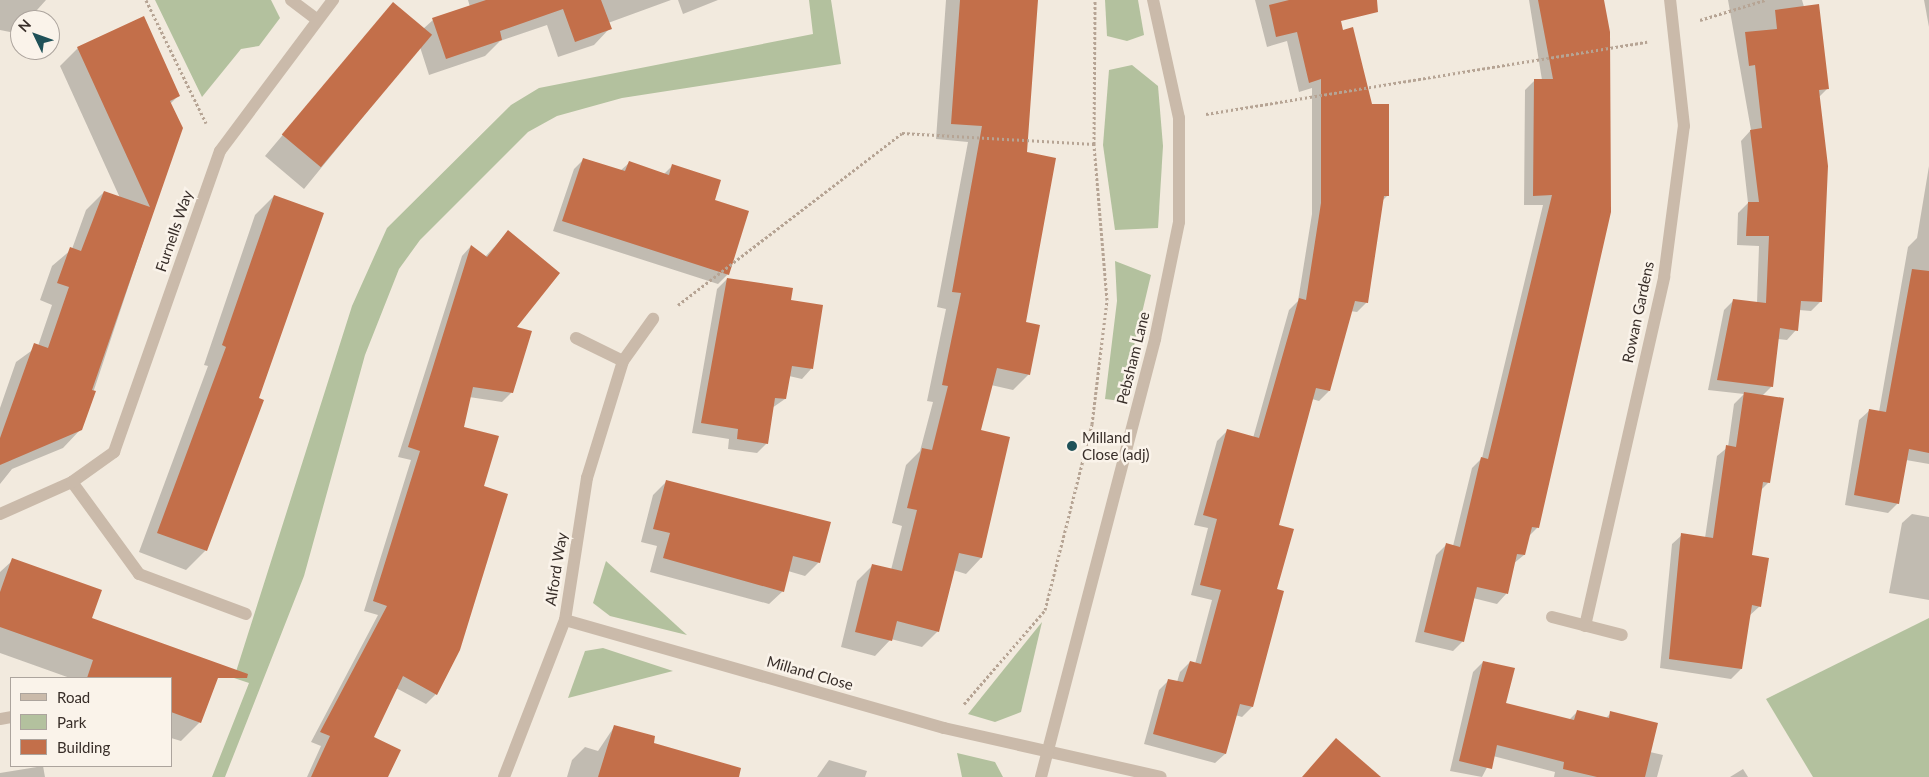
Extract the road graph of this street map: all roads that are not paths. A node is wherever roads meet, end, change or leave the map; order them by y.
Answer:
1 (291, 0) edge
2 (333, 0) edge
3 (1154, 0) edge
4 (1670, 0) edge
5 (316, 19) junction
6 (653, 319) road end
7 (576, 338) dead end
8 (623, 361) junction
9 (72, 482) junction
10 (0, 514) edge
11 (246, 614) dead end
12 (1552, 617) dead end
13 (565, 620) junction
14 (1585, 626) junction
15 (1622, 635) dead end
16 (1048, 752) junction
17 (504, 777) edge
18 (1041, 777) edge
19 (1161, 777) edge

1 - 5 street
2 - 5 street, Furnells Way
3 - 16 street, Pebsham Lane
4 - 14 street, Rowan Gardens
5 - 9 street, Furnells Way
6 - 8 street, Alford Way
7 - 8 street
8 - 13 street, Alford Way
9 - 10 street, Furnells Way
9 - 11 street
12 - 14 street
13 - 16 street, Milland Close
13 - 17 street, Alford Way
14 - 15 street
16 - 18 street, Pebsham Lane
16 - 19 street, Milland Close

